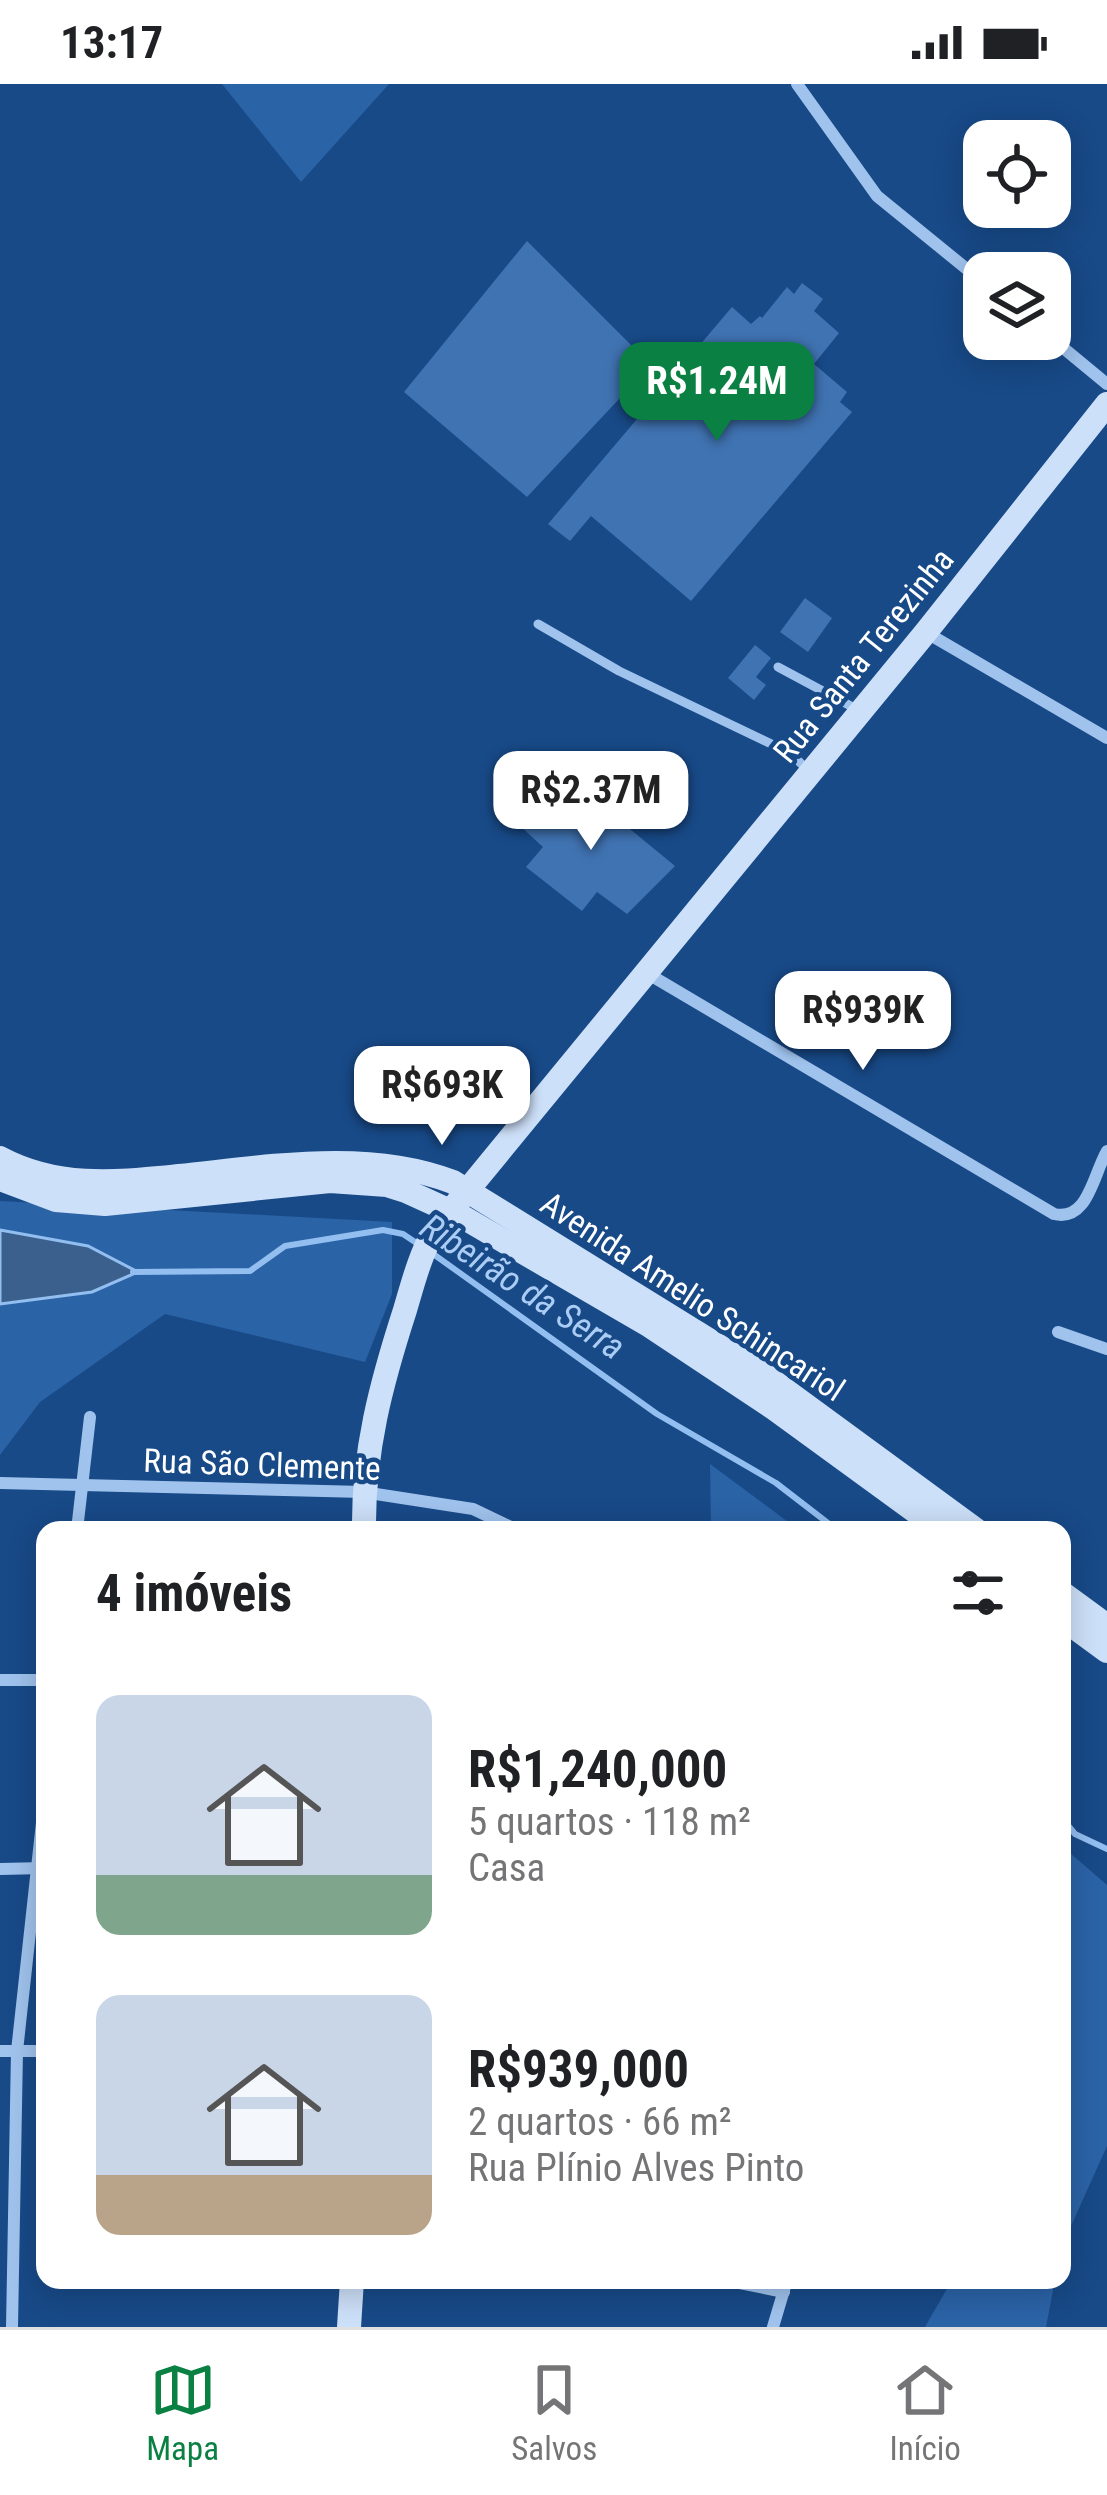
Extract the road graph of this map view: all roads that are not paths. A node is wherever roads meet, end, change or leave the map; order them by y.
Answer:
1 (797, 84) edge
2 (963, 266) edge
3 (1071, 354) edge
4 (1107, 384) edge
5 (1107, 404) edge
6 (538, 624) dead end
7 (926, 632) junction
8 (778, 668) dead end
9 (860, 711) junction
10 (1107, 738) edge
11 (810, 772) junction
12 (645, 972) junction
13 (1107, 1150) edge
14 (0, 1159) edge
15 (0, 1179) edge
16 (461, 1186) junction
17 (435, 1230) junction
18 (1058, 1332) dead end
19 (1107, 1349) edge
20 (90, 1417) dead end
21 (0, 1483) edge
22 (82, 1486) junction
23 (363, 1492) junction
24 (78, 1521) edge
25 (364, 1521) edge
26 (498, 1521) edge
27 (928, 1521) edge
28 (964, 1521) edge
29 (1071, 1600) edge
30 (1071, 1625) edge
31 (1107, 1626) edge
32 (1107, 1651) edge
33 (0, 1680) edge
34 (36, 1680) edge
35 (36, 1868) edge
36 (0, 1869) edge
37 (36, 1900) edge
38 (36, 2050) edge
39 (0, 2051) edge
40 (17, 2051) junction
41 (351, 2289) edge
42 (785, 2289) edge
43 (13, 2327) edge
44 (349, 2327) edge
45 (773, 2327) edge

1 - 2 street
3 - 4 street
5 - 7 main road, Rua Santa Terezinha
6 - 11 lane
7 - 9 main road, Rua Santa Terezinha
7 - 10 street
8 - 9 lane
9 - 11 main road, Rua Santa Terezinha
11 - 12 main road, Rua Santa Terezinha
12 - 13 street
12 - 16 main road, Rua Santa Terezinha
14 - 16 main road, Avenida Amelio Schincariol
15 - 17 main road, Avenida Amelio Schincariol
16 - 17 main road, Rua Santa Terezinha
16 - 28 main road, Avenida Amelio Schincariol
17 - 23 main road, Rua Santa Terezinha
17 - 27 main road, Avenida Amelio Schincariol
18 - 19 street
20 - 22 street
21 - 22 street, Rua São Clemente
22 - 23 street, Rua São Clemente
22 - 24 street
23 - 25 main road, Rua Santa Terezinha
23 - 26 street, Rua São Clemente
29 - 31 main road
30 - 32 main road
33 - 34 street
35 - 36 street
37 - 40 street
38 - 40 street
39 - 40 street
40 - 43 street
41 - 44 main road
42 - 45 street

